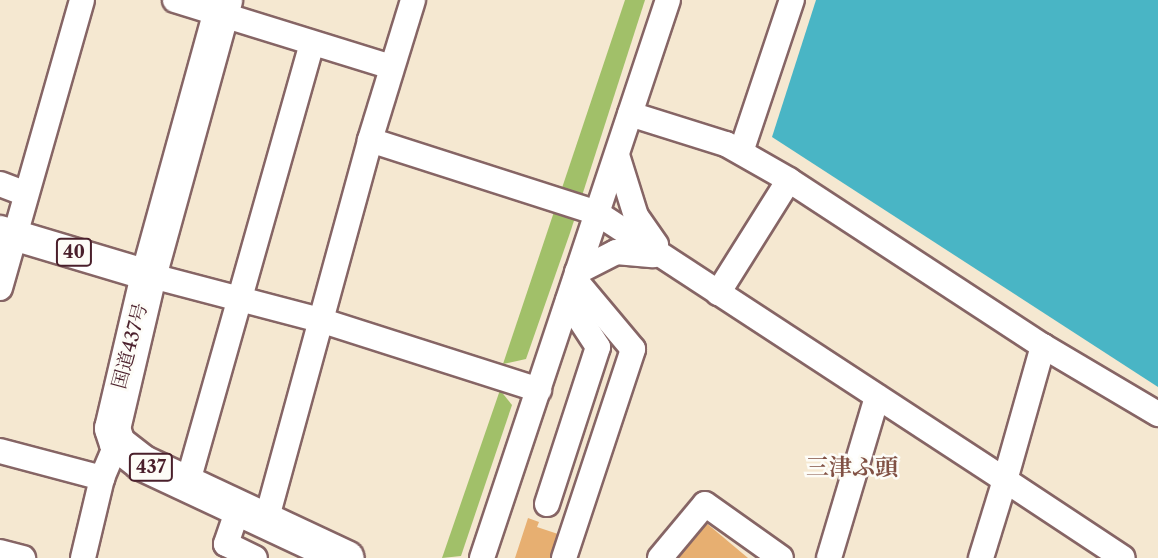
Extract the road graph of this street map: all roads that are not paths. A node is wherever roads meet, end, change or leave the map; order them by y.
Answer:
1 (82, 0) edge
2 (175, 0) edge
3 (414, 0) edge
4 (668, 0) edge
5 (792, 0) edge
6 (222, 8) edge
7 (312, 43) junction
8 (391, 67) junction
9 (630, 114) junction
10 (370, 140) junction
11 (741, 152) junction
12 (617, 154) junction
13 (789, 180) junction
14 (0, 184) edge
15 (24, 193) junction
16 (597, 213) junction
17 (6, 232) edge
18 (667, 260) junction
19 (148, 275) junction
20 (573, 284) junction
21 (0, 288) edge
22 (718, 293) junction
23 (238, 299) junction
24 (320, 320) junction
25 (1043, 346) junction
26 (539, 390) junction
27 (877, 397) junction
28 (1158, 414) edge
29 (117, 443) junction
30 (0, 450) edge
31 (102, 478) junction
32 (1004, 480) junction
33 (187, 485) junction
34 (547, 504) dead end
35 (246, 517) junction
36 (0, 552) edge
37 (23, 558) edge
38 (83, 558) edge
39 (255, 558) edge
40 (312, 558) edge
41 (346, 558) edge
42 (482, 558) edge
43 (564, 558) edge
44 (660, 558) edge
45 (780, 558) edge
46 (829, 558) edge
47 (981, 558) edge
48 (1123, 558) edge

1 - 15 street
2 - 6 street
3 - 8 street
4 - 9 street
5 - 11 street
6 - 7 street
6 - 19 highway, 国道437号 / 437
7 - 8 street
7 - 23 street
8 - 10 street
9 - 11 street
9 - 12 street
10 - 16 street
10 - 24 street
11 - 13 street
12 - 16 street
12 - 18 street
13 - 22 street
13 - 25 street
14 - 15 street
15 - 17 street
16 - 18 street
16 - 20 street
17 - 19 main road, 40
17 - 21 street
18 - 20 street
18 - 22 street
19 - 23 street
19 - 29 highway, 国道437号 / 437
20 - 26 street
20 - 34 street
20 - 43 street
22 - 27 street
23 - 24 street
23 - 33 street
24 - 26 street
24 - 35 street
25 - 28 street
25 - 32 street
26 - 42 street
27 - 32 street
27 - 46 street
29 - 31 street
29 - 33 highway, 437
30 - 31 street
31 - 38 street
32 - 47 street
32 - 48 street
33 - 35 highway, 437
35 - 39 street
35 - 40 street
35 - 41 highway, 437
36 - 37 street
44 - 45 street

